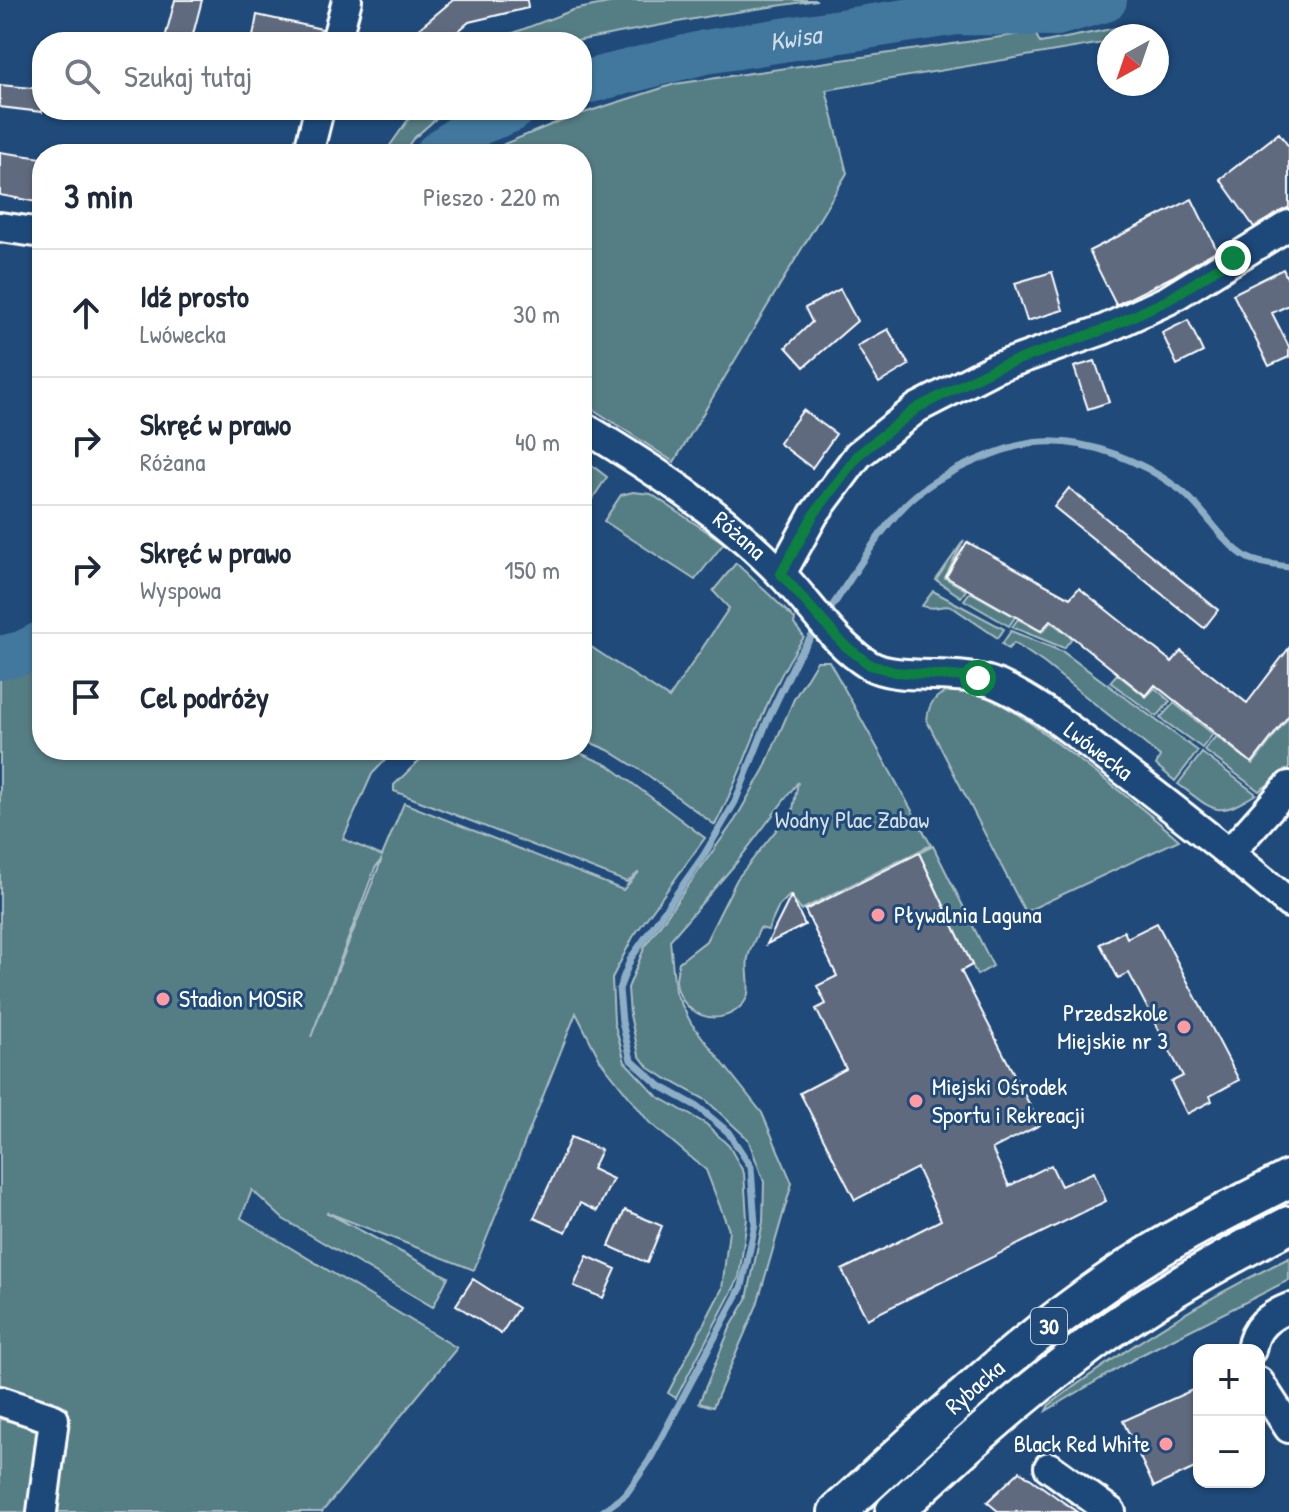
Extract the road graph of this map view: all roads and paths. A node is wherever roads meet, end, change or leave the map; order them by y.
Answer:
1 (347, 0) edge
2 (339, 32) edge
3 (316, 120) edge
4 (310, 144) edge
5 (1289, 225) edge
6 (0, 227) edge
7 (32, 232) edge
8 (592, 433) edge
9 (781, 574) junction
10 (877, 669) joint
11 (1289, 786) edge
12 (1230, 852) junction
13 (1289, 903) edge
14 (1289, 1179) edge
15 (1289, 1225) edge
16 (1289, 1308) edge
17 (1252, 1344) edge
18 (1265, 1391) edge
19 (0, 1401) edge
20 (1289, 1428) edge
21 (1049, 1467) dead end
22 (42, 1512) edge
23 (837, 1512) edge
24 (894, 1512) edge
25 (1111, 1512) edge

1 - 2 street
3 - 4 street
5 - 9 street
6 - 7 street
8 - 9 street, Różana
9 - 10 street, Różana
10 - 12 street, Lwówecka
11 - 12 street
12 - 13 street, Lwówecka
14 - 23 main road, Rybacka / 30
15 - 24 main road, Rybacka / 30
16 - 17 street
18 - 20 street
19 - 22 street
21 - 25 street

